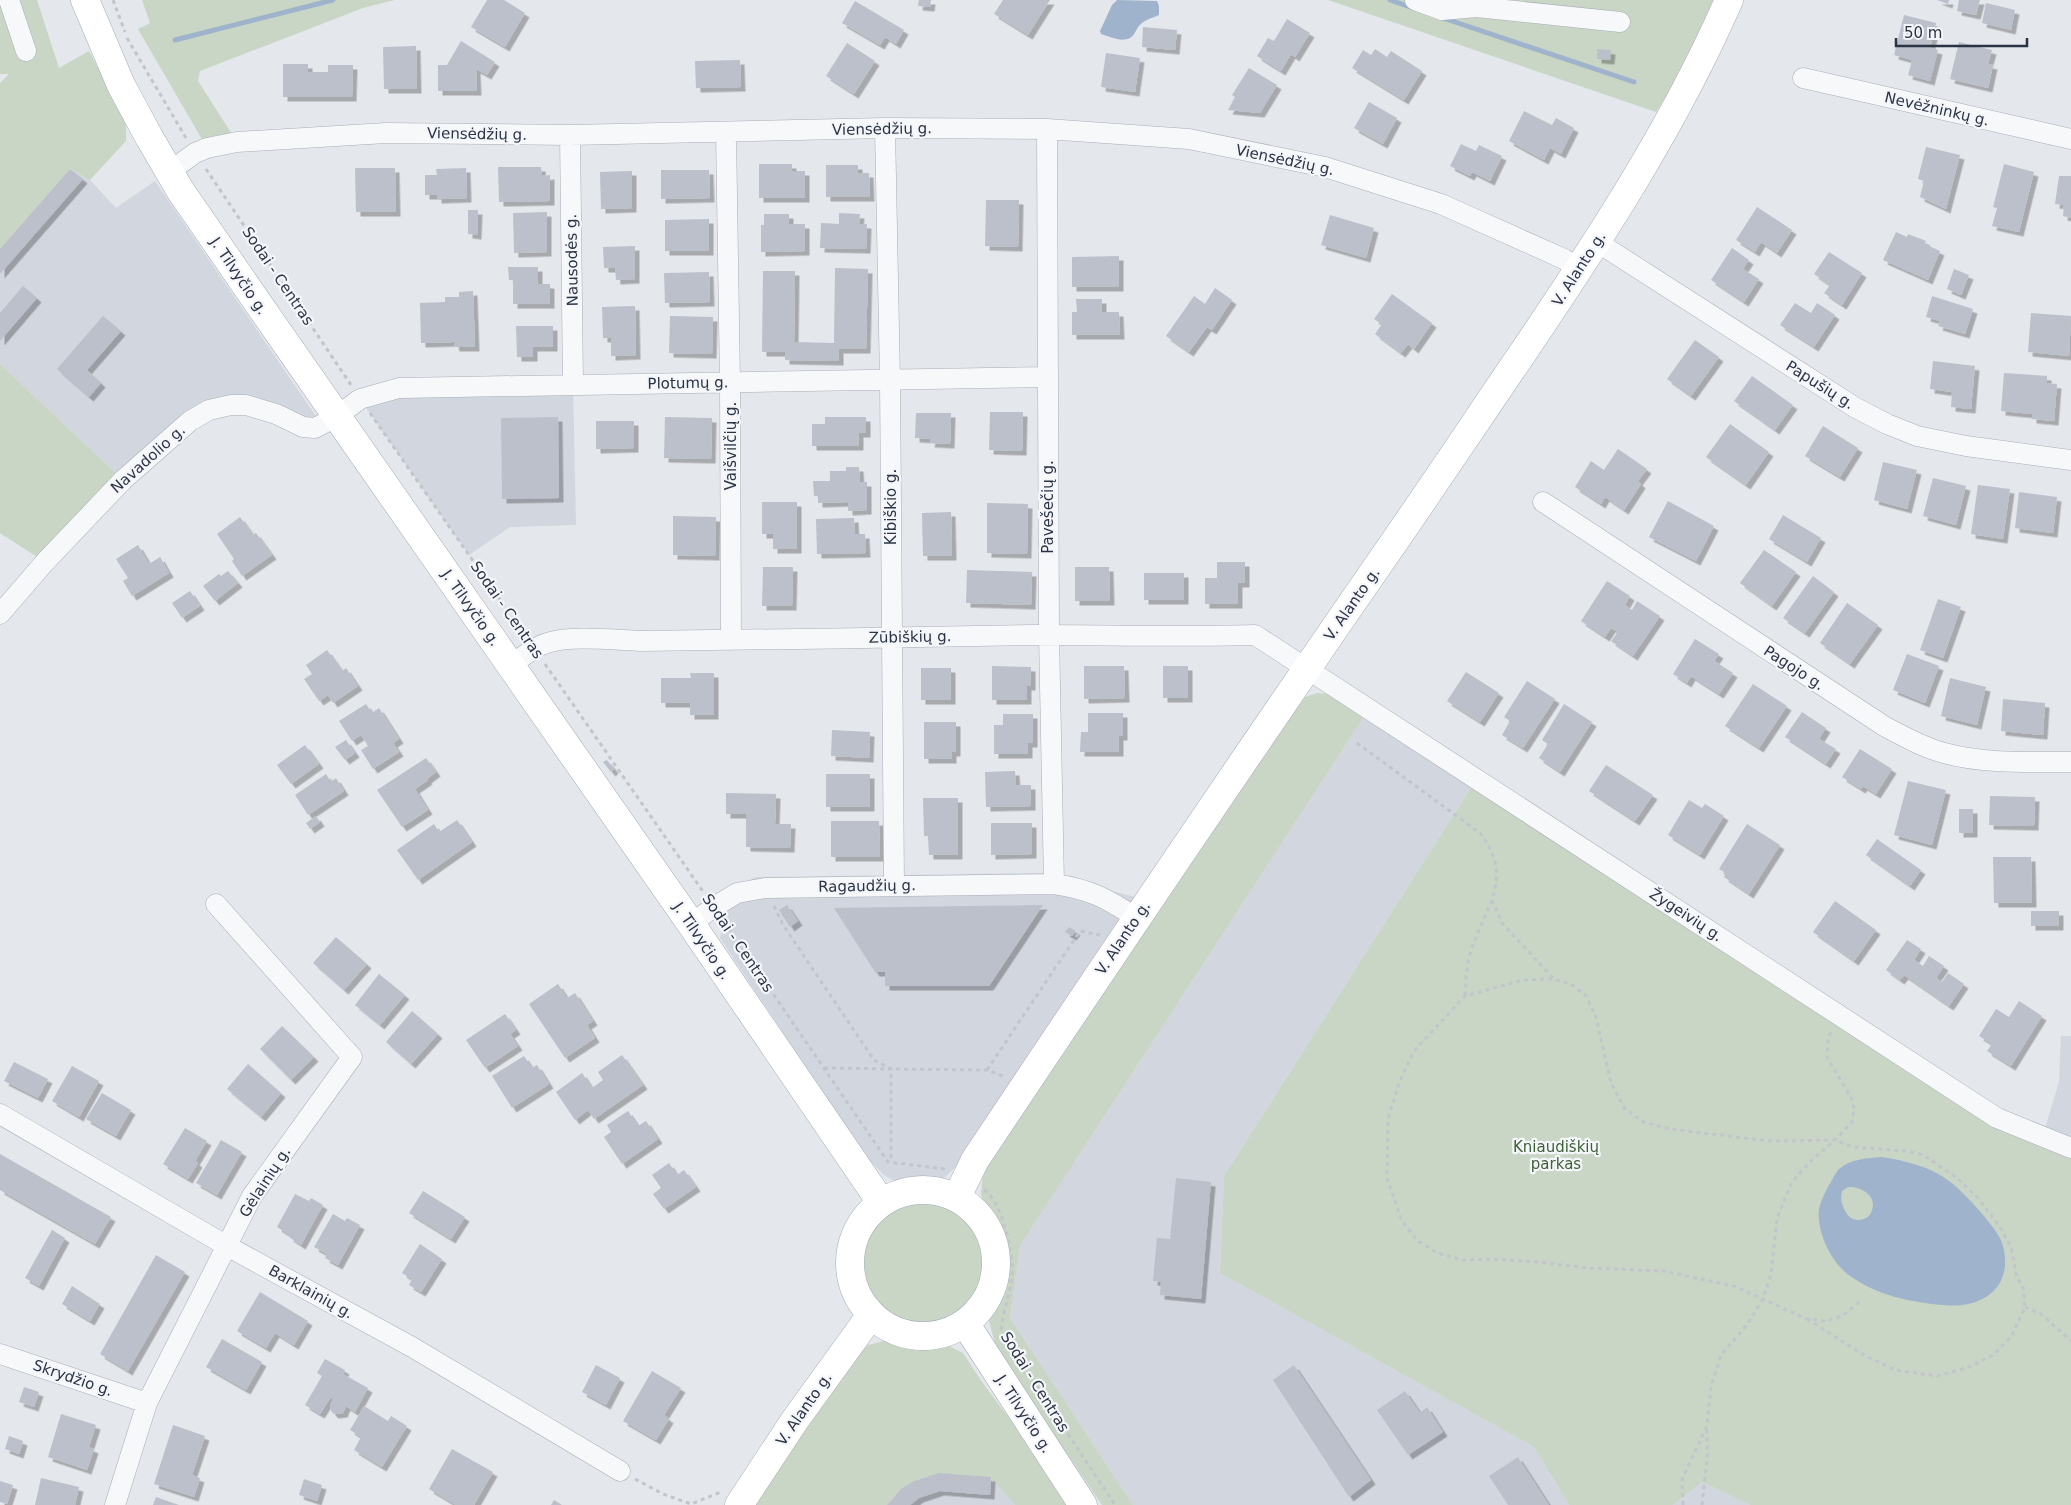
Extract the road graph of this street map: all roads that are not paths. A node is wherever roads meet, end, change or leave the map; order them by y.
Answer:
1 (9, 0) edge
2 (86, 0) edge
3 (1415, 0) edge
4 (1729, 0) edge
5 (1620, 22) dead end
6 (26, 51) dead end
7 (1803, 78) dead end
8 (886, 128) junction
9 (1047, 129) junction
10 (726, 132) junction
11 (570, 135) junction
12 (2071, 139) edge
13 (169, 172) junction
14 (1597, 242) junction
15 (1580, 269) junction
16 (1048, 377) junction
17 (890, 380) junction
18 (730, 383) junction
19 (573, 385) junction
20 (336, 417) junction
21 (2071, 460) edge
22 (1543, 502) dead end
23 (0, 614) edge
24 (1049, 635) junction
25 (892, 637) junction
26 (731, 640) junction
27 (511, 665) junction
28 (1307, 668) junction
29 (2071, 762) edge
30 (1054, 884) junction
31 (894, 886) junction
32 (216, 904) dead end
33 (1136, 918) junction
34 (691, 924) junction
35 (0, 1114) edge
36 (2071, 1148) edge
37 (956, 1197) junction
38 (881, 1202) junction
39 (227, 1246) junction
40 (871, 1315) junction
41 (965, 1323) junction
42 (0, 1354) edge
43 (147, 1403) junction
44 (620, 1471) road end
45 (731, 1498) edge
46 (115, 1505) edge
47 (1084, 1505) edge

1 - 6 street
2 - 13 main road, J. Tilvyčio g.
3 - 5 street
4 - 14 main road, V. Alanto g.
7 - 12 street, Nevėžninkų g.
8 - 9 street, Viensėdžių g.
8 - 10 street, Viensėdžių g.
8 - 17 street, Kibiškio g.
9 - 15 street, Viensėdžių g.
9 - 16 street, Pavešečių g.
10 - 11 street, Viensėdžių g.
10 - 18 street, Vaišvilčių g.
11 - 13 street, Viensėdžių g.
11 - 19 street, Nausodės g.
13 - 20 main road, J. Tilvyčio g.
14 - 15 main road, V. Alanto g.
14 - 21 street, Papušių g.
15 - 28 main road, V. Alanto g.
16 - 17 street, Plotumų g.
16 - 24 street, Pavešečių g.
17 - 18 street, Plotumų g.
17 - 25 street, Kibiškio g.
18 - 19 street, Plotumų g.
18 - 26 street, Vaišvilčių g.
19 - 20 street, Plotumų g.
20 - 23 street, Navadolio g.
20 - 27 main road, J. Tilvyčio g.
22 - 29 street, Pagojo g.
24 - 25 street, Zūbiškių g.
24 - 28 street, Zūbiškių g.
24 - 30 street, Pavešečių g.
25 - 26 street, Zūbiškių g.
25 - 31 street, Kibiškio g.
26 - 27 street, Zūbiškių g.
27 - 34 main road, J. Tilvyčio g.
28 - 33 main road, V. Alanto g.
28 - 36 street, Žygeivių g.
30 - 31 street, Ragaudžių g.
30 - 33 street, Ragaudžių g.
31 - 34 street, Ragaudžių g.
32 - 39 street, Gėlainių g.
33 - 37 main road, V. Alanto g.
34 - 38 main road, J. Tilvyčio g.
35 - 39 street, Barklainių g.
37 - 38 main road
37 - 41 main road
38 - 40 main road
39 - 43 street, Gėlainių g.
39 - 44 street, Barklainių g.
40 - 41 main road
40 - 45 main road, V. Alanto g.
41 - 47 main road, J. Tilvyčio g.
42 - 43 street, Skrydžio g.
43 - 46 street, Gėlainių g.

